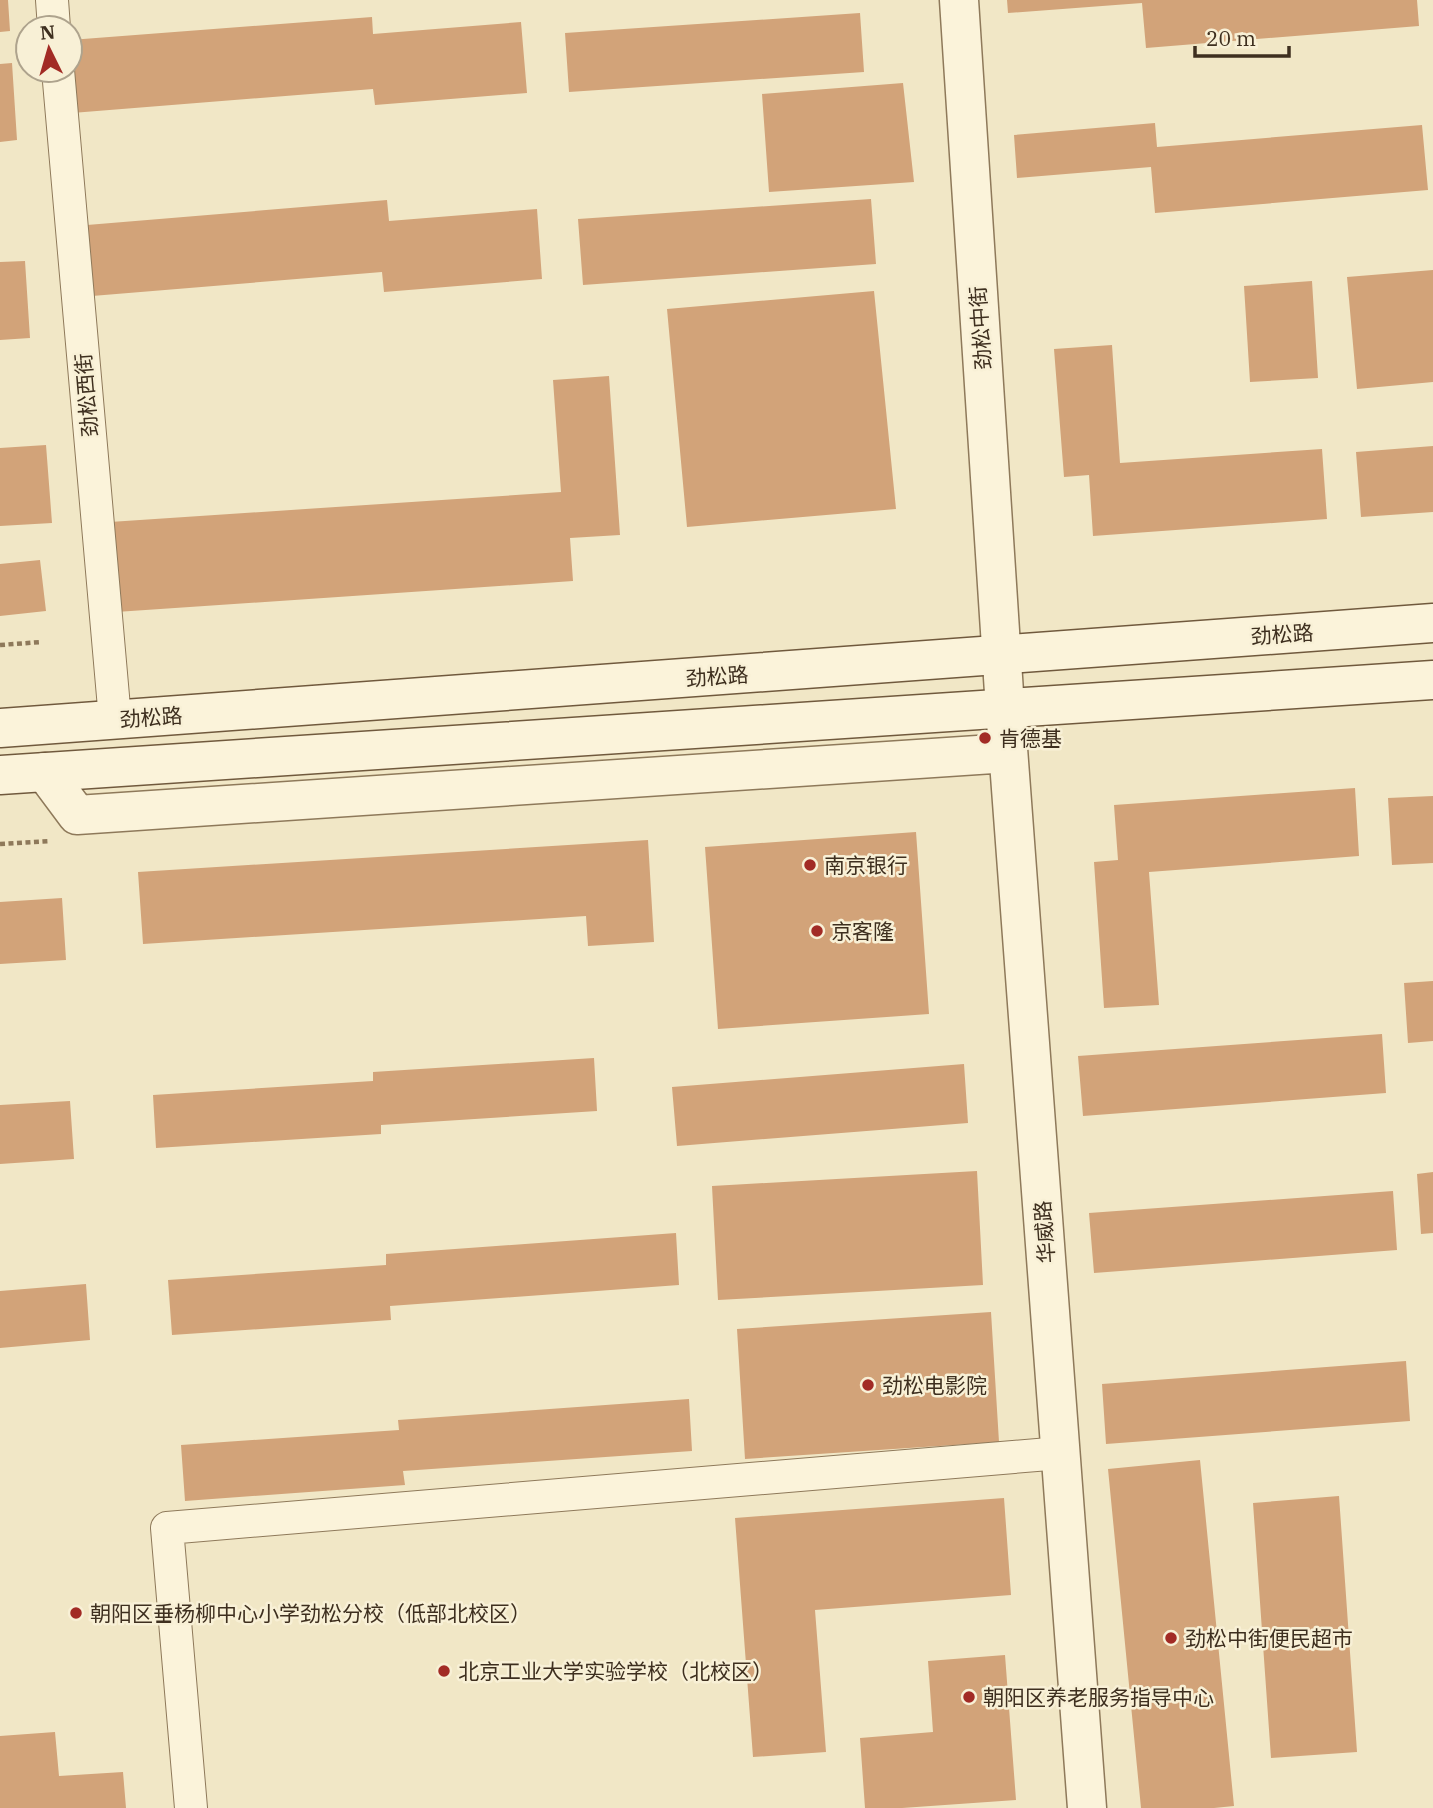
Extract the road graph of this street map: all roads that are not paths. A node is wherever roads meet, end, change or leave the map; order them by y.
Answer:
1 (959, 0) edge
2 (59, 84) edge
3 (1433, 623) edge
4 (1002, 655) junction
5 (1433, 680) edge
6 (1005, 708) junction
7 (115, 719) junction
8 (0, 728) edge
9 (1008, 753) junction
10 (45, 772) junction
11 (0, 775) edge
12 (1061, 1453) junction
13 (191, 1808) edge
14 (1087, 1808) edge

1 - 4 main road, 劲松中街
2 - 7 street, 劲松西街
3 - 4 main road, 劲松路
4 - 6 main road, 华威路
4 - 7 main road, 劲松路
5 - 6 main road
6 - 9 main road, 华威路
6 - 10 main road
7 - 8 main road, 劲松路
9 - 10 main road
9 - 12 main road, 华威路
10 - 11 main road
12 - 13 street
12 - 14 main road, 华威路

